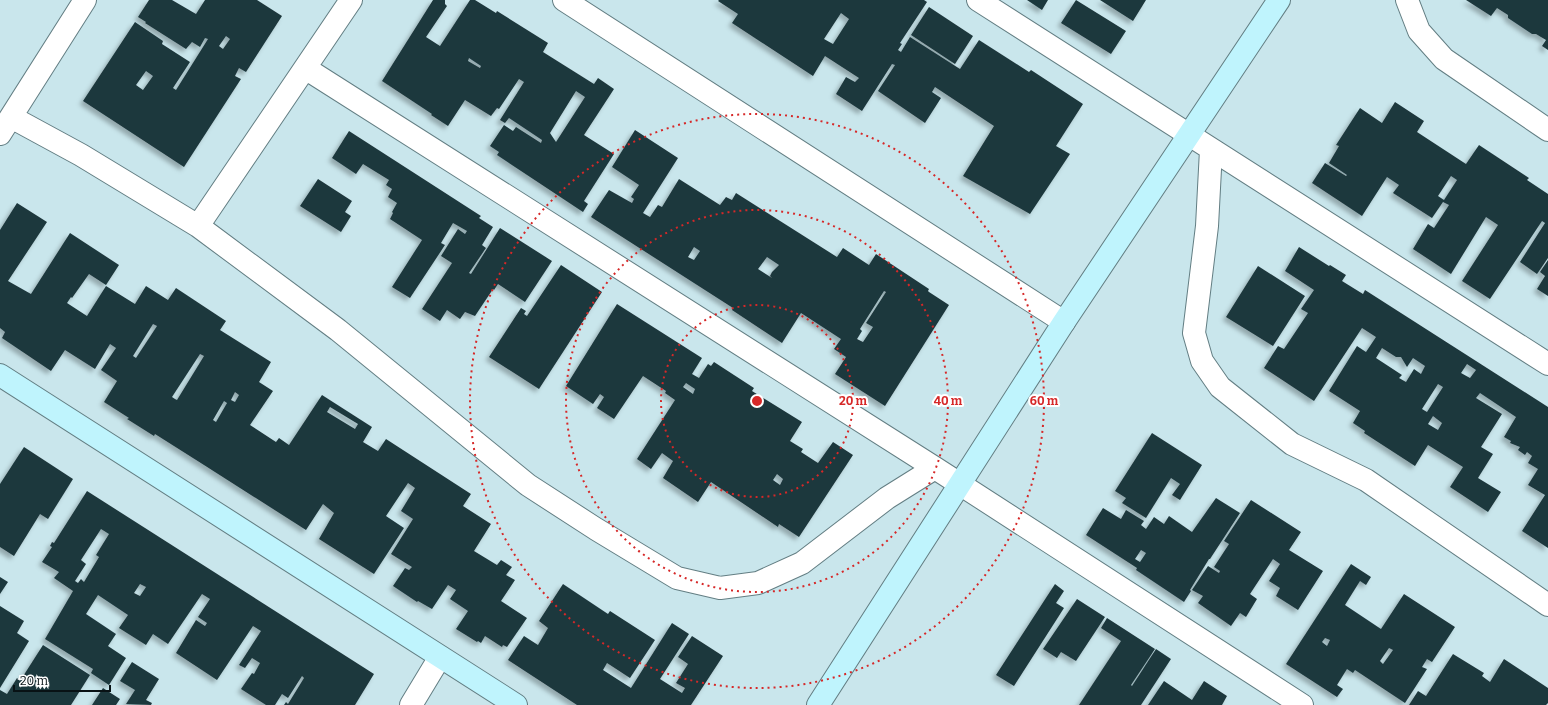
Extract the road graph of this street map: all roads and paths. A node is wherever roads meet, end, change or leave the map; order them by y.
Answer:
1 (85, 0) edge
2 (351, 0) edge
3 (564, 0) edge
4 (978, 0) edge
5 (1280, 0) edge
6 (1407, 0) edge
7 (305, 68) junction
8 (5, 126) edge
9 (1548, 130) edge
10 (1189, 135) junction
11 (1211, 150) junction
12 (198, 226) junction
13 (1064, 322) junction
14 (1548, 364) edge
15 (0, 375) edge
16 (935, 468) junction
17 (960, 484) junction
18 (1548, 605) edge
19 (440, 657) junction
20 (411, 705) edge
21 (516, 705) edge
22 (818, 705) edge
23 (1302, 705) edge

1 - 8 street
2 - 7 street
3 - 13 street
4 - 10 street
5 - 10 street
6 - 9 street
7 - 12 street
7 - 16 street
8 - 12 street
10 - 11 street
10 - 13 street
11 - 14 street
11 - 18 street
12 - 16 street
13 - 17 street
15 - 19 street
16 - 17 street
17 - 22 street
17 - 23 street
19 - 20 street
19 - 21 street

